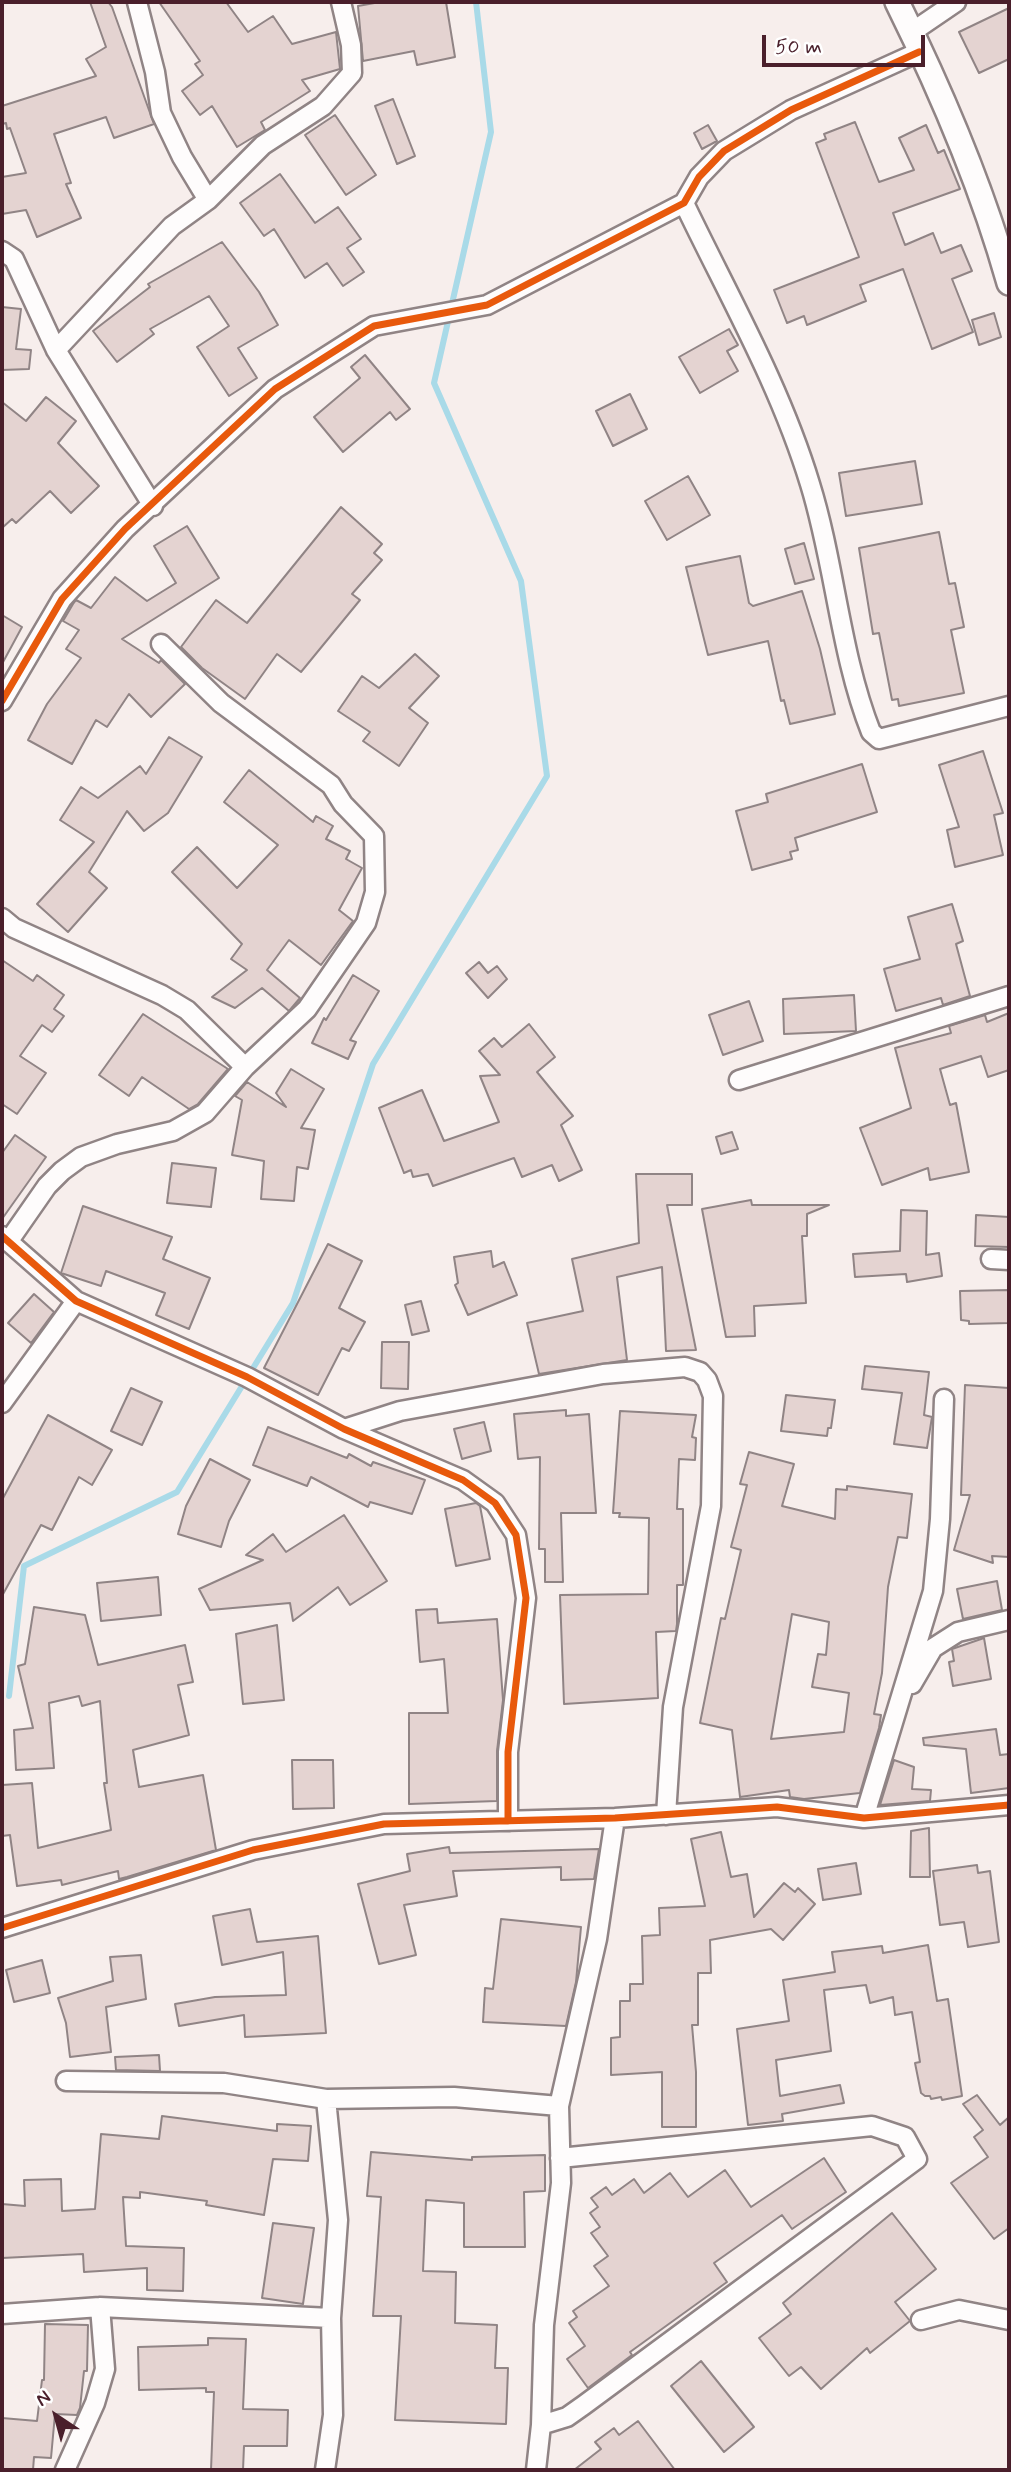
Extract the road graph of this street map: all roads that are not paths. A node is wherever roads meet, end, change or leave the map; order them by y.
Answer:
1 (137, 2) edge
2 (341, 2) edge
3 (897, 2) edge
4 (956, 2) edge
5 (915, 42) junction
6 (208, 200) junction
7 (684, 203) junction
8 (2, 251) edge
9 (1009, 283) edge
10 (56, 349) junction
11 (153, 506) junction
12 (161, 645) dead end
13 (2, 701) edge
14 (1009, 706) edge
15 (2, 918) edge
16 (1009, 996) edge
17 (246, 1066) junction
18 (739, 1080) dead end
19 (5, 1239) edge
20 (76, 1301) junction
21 (944, 1399) dead end
22 (2, 1403) edge
23 (344, 1429) junction
24 (1009, 1620) edge
25 (897, 1711) junction
26 (1009, 1805) edge
27 (666, 1815) junction
28 (615, 1818) junction
29 (864, 1818) junction
30 (508, 1821) junction
31 (2, 1928) edge
32 (66, 2081) dead end
33 (326, 2099) junction
34 (559, 2106) junction
35 (560, 2158) junction
36 (100, 2307) junction
37 (2, 2314) edge
38 (331, 2318) junction
39 (921, 2320) dead end
40 (1009, 2320) edge
41 (541, 2425) junction
42 (65, 2470) edge
43 (325, 2470) edge
44 (536, 2470) edge

1 - 6 street
2 - 6 street
3 - 5 street
4 - 5 street
5 - 7 street
5 - 9 street
6 - 10 street
7 - 11 street
7 - 14 street
8 - 10 street
10 - 11 street
11 - 13 street
12 - 17 street
15 - 17 street
16 - 18 street
17 - 19 street
19 - 20 street
20 - 22 street
20 - 23 street
21 - 25 street
23 - 27 street
23 - 30 street
24 - 25 street
25 - 29 street
26 - 29 street
27 - 28 street
27 - 29 street
28 - 30 street
28 - 34 street
30 - 31 street
32 - 33 street
33 - 34 street
33 - 38 street
34 - 35 street
35 - 41 street
35 - 41 street
36 - 37 street
36 - 38 street
36 - 42 street
38 - 43 street
39 - 40 street
41 - 44 street

